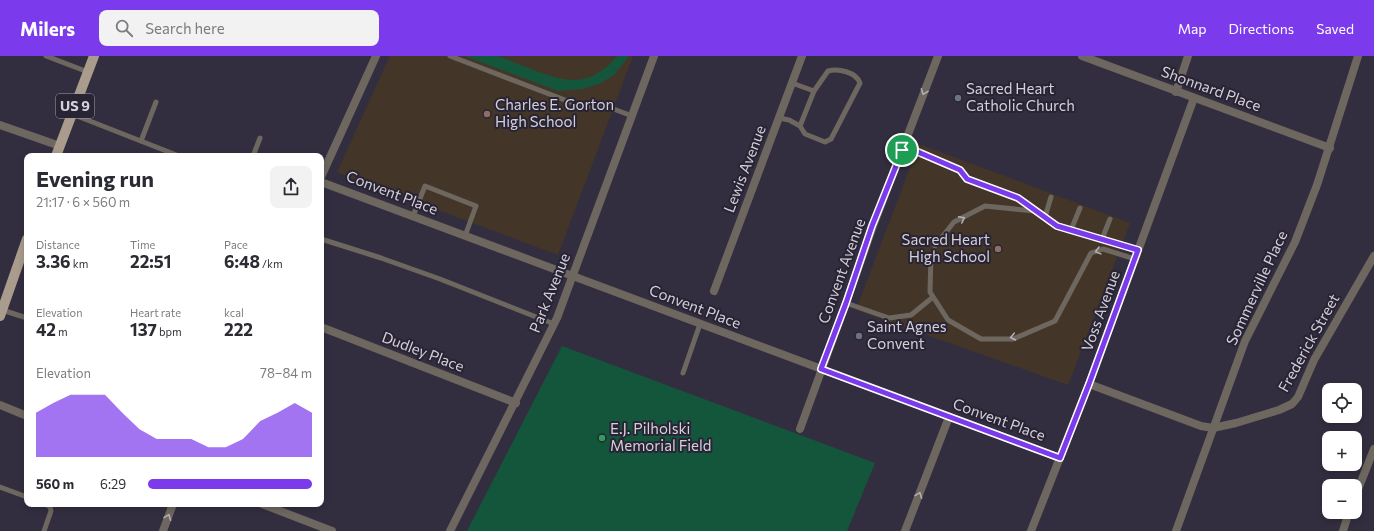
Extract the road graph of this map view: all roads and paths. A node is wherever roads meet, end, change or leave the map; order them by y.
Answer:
1 (46, 56) edge
2 (94, 56) edge
3 (376, 56) edge
4 (450, 56) edge
5 (654, 56) edge
6 (802, 56) edge
7 (938, 56) edge
8 (1082, 56) edge
9 (1188, 56) edge
10 (1358, 56) edge
11 (88, 72) junction
12 (792, 84) junction
13 (814, 91) junction
14 (1176, 92) junction
15 (1194, 98) junction
16 (156, 102) dead end
17 (72, 114) junction
18 (632, 116) junction
19 (779, 118) junction
20 (0, 125) edge
21 (800, 126) junction
22 (260, 138) dead end
23 (141, 141) junction
24 (60, 146) junction
25 (904, 146) junction
26 (1330, 148) junction
27 (57, 153) edge
28 (171, 153) edge
29 (254, 153) edge
30 (324, 170) edge
31 (324, 183) edge
32 (1051, 197) dead end
33 (1080, 208) dead end
34 (1036, 212) junction
35 (414, 216) junction
36 (1045, 218) junction
37 (1110, 219) dead end
38 (1071, 230) junction
39 (465, 236) junction
40 (1102, 239) junction
41 (324, 240) edge
42 (934, 246) dead end
43 (24, 248) edge
44 (1138, 250) junction
45 (931, 255) dead end
46 (1374, 256) edge
47 (1135, 259) junction
48 (573, 276) junction
49 (714, 291) dead end
50 (933, 297) junction
51 (846, 303) junction
52 (1, 313) edge
53 (24, 317) edge
54 (554, 324) junction
55 (700, 324) junction
56 (324, 328) edge
57 (821, 369) junction
58 (683, 373) dead end
59 (1089, 384) junction
60 (516, 403) junction
61 (0, 405) edge
62 (24, 415) edge
63 (949, 417) junction
64 (1213, 428) junction
65 (800, 429) dead end
66 (1374, 449) edge
67 (1060, 458) junction
68 (1362, 479) edge
69 (0, 487) edge
70 (24, 496) edge
71 (50, 507) edge
72 (172, 507) edge
73 (270, 507) edge
74 (1346, 519) edge
75 (44, 531) edge
76 (163, 531) edge
77 (332, 531) edge
78 (450, 531) edge
79 (905, 531) edge
80 (1031, 531) edge
81 (1176, 531) edge
82 (1342, 531) edge

1 - 11 lane
2 - 11 main road, US 9
3 - 30 street
4 - 18 lane
5 - 18 street, Park Avenue
6 - 12 street, Lewis Avenue
7 -> 25 street, Convent Avenue
8 - 14 street, Shonnard Place
9 - 14 street
10 - 26 street, Sommerville Place
11 - 17 main road, US 9
12 - 13 lane
12 - 19 street, Lewis Avenue
13 - 21 lane
13 - 21 lane
14 - 15 street, Shonnard Place
15 - 26 street, Shonnard Place
15 - 44 street, Voss Avenue
16 - 23 lane
17 - 23 lane
17 - 24 main road, US 9
18 - 48 street, Park Avenue
19 - 21 lane
19 - 49 street, Lewis Avenue
20 - 24 street
22 - 29 lane
23 - 28 lane
24 - 27 main road, US 9
25 - 34 lane
25 - 51 street, Convent Avenue
26 - 64 street, Sommerville Place
31 - 35 street, Convent Place
32 - 36 lane
33 - 38 lane
34 - 36 lane
42 -> 34 lane
35 - 39 street, Convent Place
35 - 39 lane
36 - 38 lane
37 - 40 lane
38 - 40 lane
39 - 48 street, Convent Place
40 - 44 lane
41 - 54 lane
43 - 52 main road
44 - 47 street, Voss Avenue
45 - 50 lane
46 - 64 street, Frederick Street
47 -> 50 lane
47 - 59 street, Voss Avenue
48 - 54 street, Park Avenue
48 - 55 street, Convent Place
50 - 51 lane
51 - 57 street, Convent Avenue
52 - 53 lane
54 - 60 street, Park Avenue
55 - 57 street, Convent Place
55 - 58 lane
56 - 60 street, Dudley Place
57 - 63 street, Convent Place
57 - 65 street, Convent Avenue
59 - 64 street, Frederick Street
59 - 67 street, Voss Avenue
60 - 78 street, Park Avenue
61 - 62 street
63 - 67 street, Convent Place
79 -> 63 street
64 - 81 street, Sommerville Place
66 - 68 street
67 - 80 street, Voss Avenue
69 - 70 lane
71 - 75 lane
76 -> 72 street
73 - 77 street
74 - 82 street

